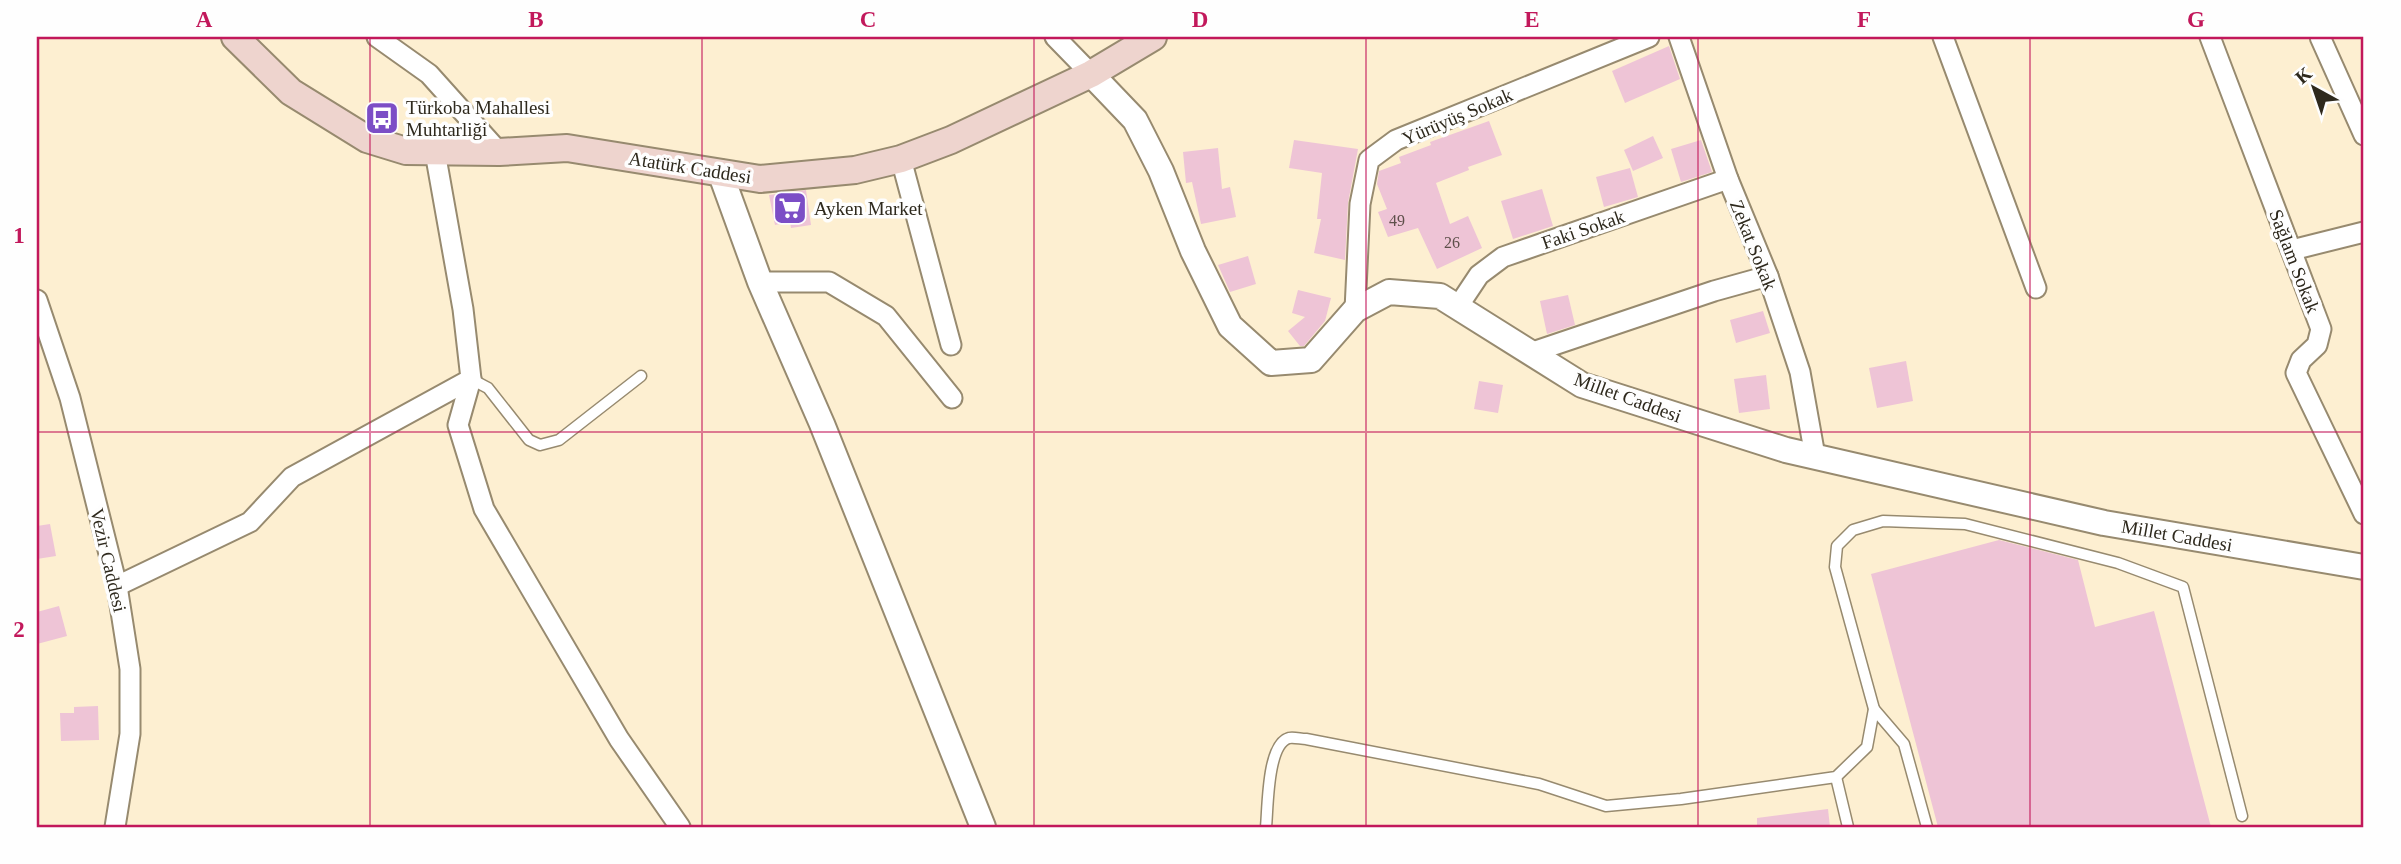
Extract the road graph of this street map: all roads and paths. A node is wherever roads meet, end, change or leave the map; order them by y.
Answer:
1 (235, 37) edge
2 (377, 37) edge
3 (1055, 37) edge
4 (1153, 37) edge
5 (1649, 37) edge
6 (1679, 37) edge
7 (1943, 37) edge
8 (2210, 37) edge
9 (2320, 37) edge
10 (1091, 74) junction
11 (2364, 135) edge
12 (435, 152) junction
13 (499, 152) junction
14 (901, 159) junction
15 (720, 172) junction
16 (1728, 178) junction
17 (2364, 232) edge
18 (2292, 250) junction
19 (1768, 276) junction
20 (760, 282) junction
21 (2036, 288) dead end
22 (37, 300) edge
23 (1457, 308) junction
24 (1354, 310) junction
25 (951, 345) dead end
26 (1530, 353) junction
27 (641, 376) dead end
28 (471, 379) junction
29 (952, 398) dead end
30 (1815, 456) junction
31 (2364, 513) edge
32 (2364, 568) edge
33 (117, 586) junction
34 (1874, 709) junction
35 (1836, 777) junction
36 (2242, 816) dead end
37 (115, 827) edge
38 (680, 827) edge
39 (983, 827) edge
40 (1266, 827) edge
41 (1848, 827) edge
42 (1927, 827) edge

1 - 12 main road, Atatürk Caddesi
2 - 13 street
3 - 10 street
4 - 10 main road, Atatürk Caddesi
5 - 24 street, Yürüyüş Sokak
6 - 16 street, Zekat Sokak
7 - 21 street
8 - 18 street, Sağlam Sokak
9 - 11 street
10 - 14 main road, Atatürk Caddesi
10 - 24 street, Millet Caddesi
12 - 13 main road, Atatürk Caddesi
12 - 28 street
13 - 15 main road, Atatürk Caddesi
14 - 15 main road, Atatürk Caddesi
14 - 25 street
15 - 20 street
16 - 19 street, Zekat Sokak
16 - 23 street, Faki Sokak
17 - 18 street
18 - 31 street, Sağlam Sokak
19 - 26 street
19 - 30 street, Zekat Sokak
20 - 29 street
20 - 39 street
22 - 33 street, Vezir Caddesi
23 - 24 street, Millet Caddesi
23 - 26 street, Millet Caddesi
26 - 30 street, Millet Caddesi
27 - 28 lane
28 - 33 street
28 - 38 street
30 - 32 street, Millet Caddesi
33 - 37 street, Vezir Caddesi
34 - 35 lane
34 - 36 lane
34 - 42 lane
35 - 40 lane
35 - 41 lane

